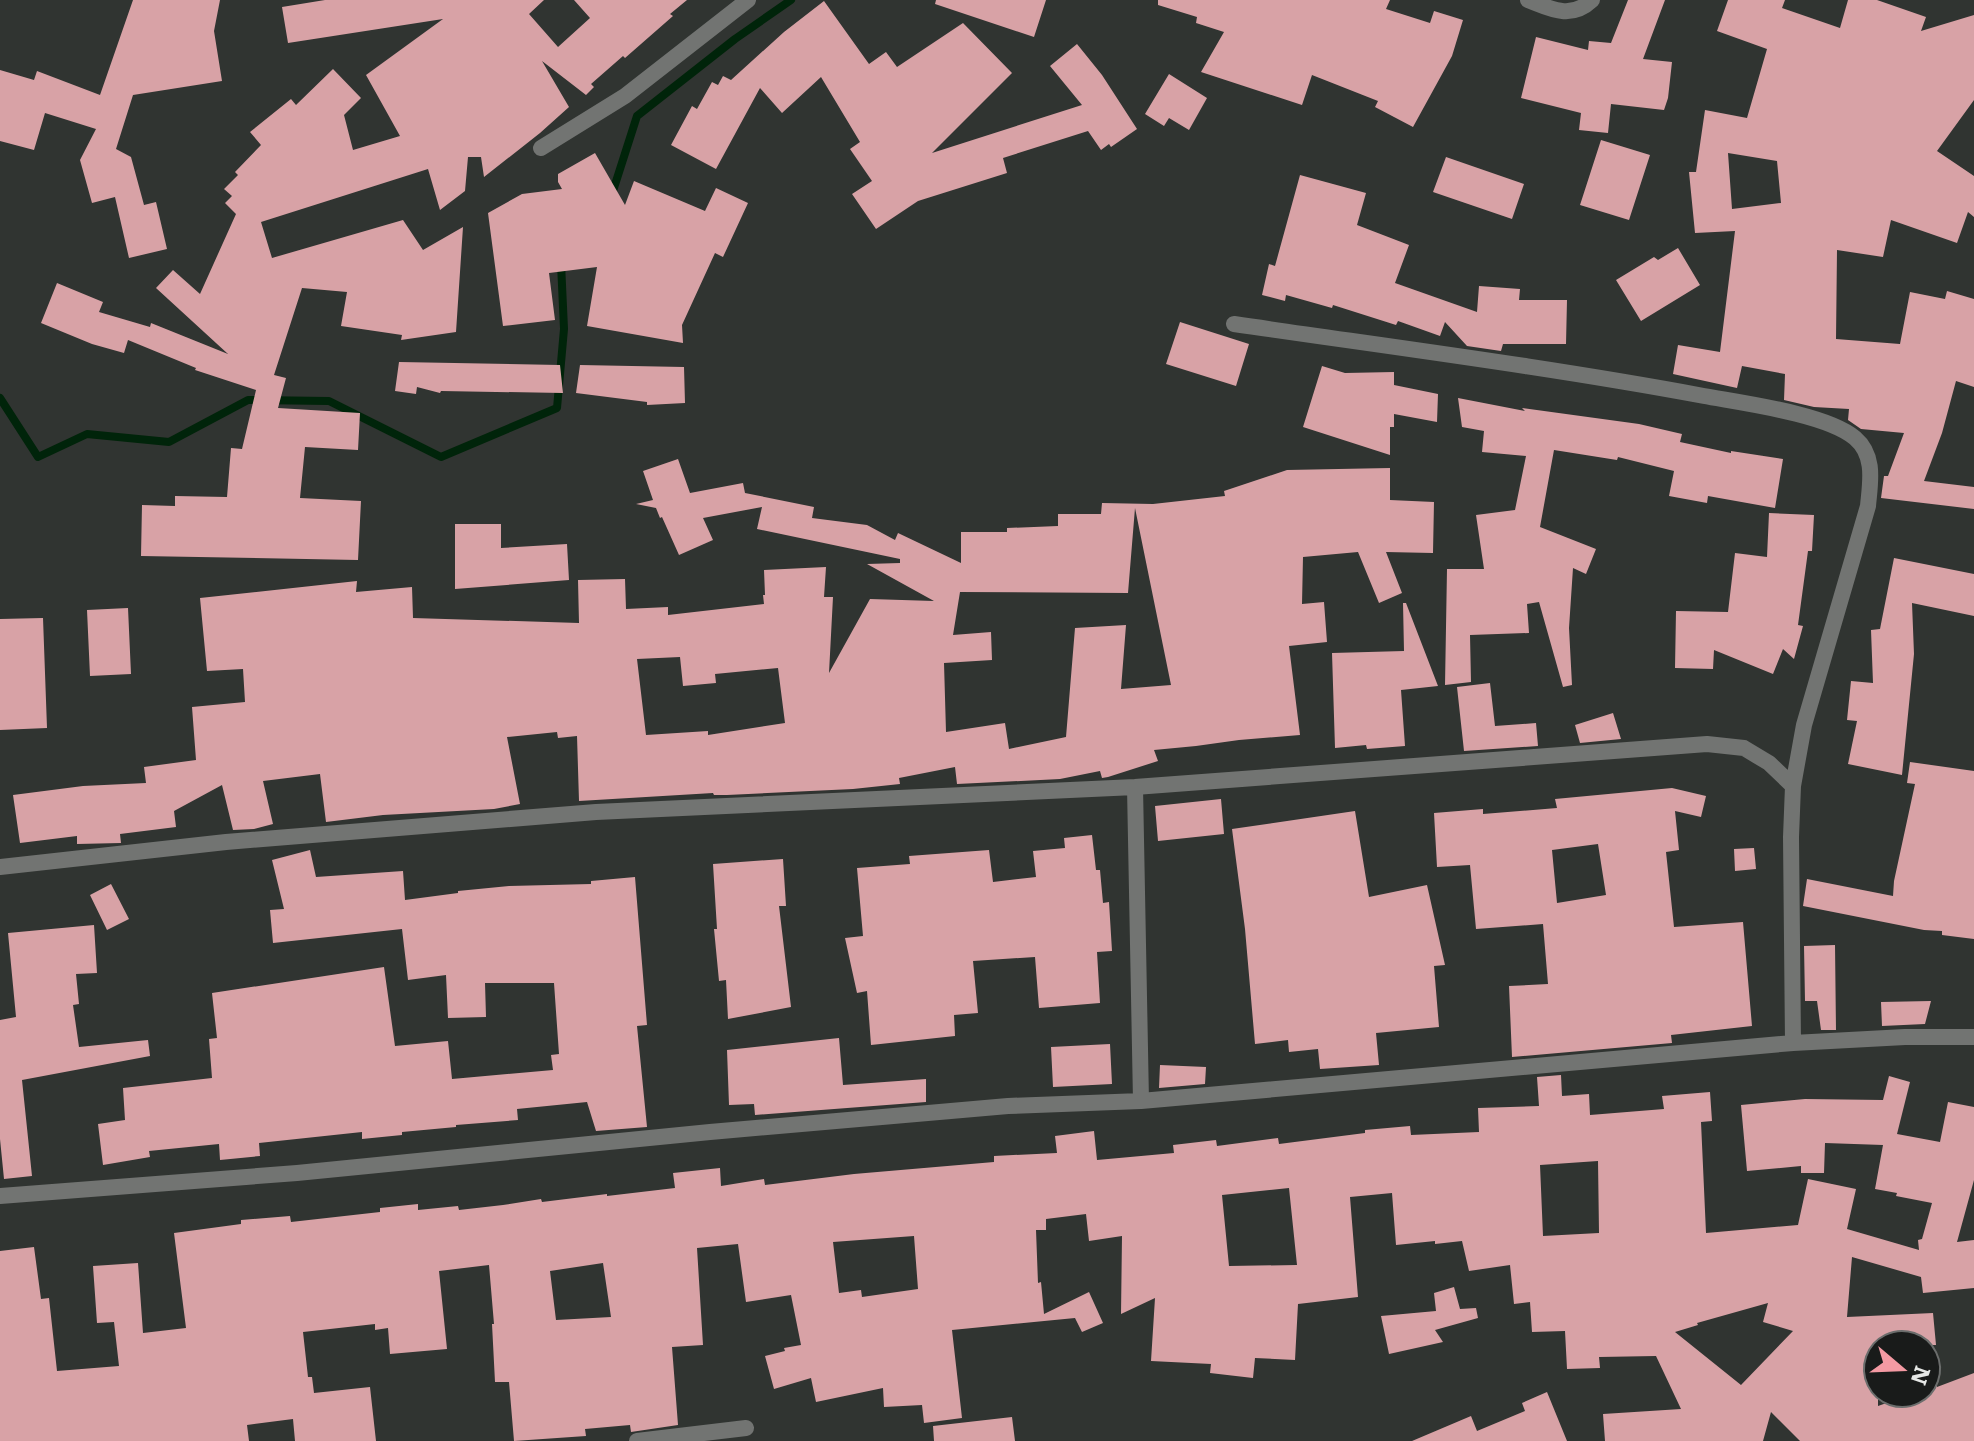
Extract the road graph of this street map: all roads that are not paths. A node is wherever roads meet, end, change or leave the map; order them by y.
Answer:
1 (748, 0) edge
2 (1528, 0) edge
3 (1592, 0) edge
4 (541, 148) dead end
5 (1234, 324) dead end
6 (1793, 786) junction
7 (1135, 787) junction
8 (0, 867) edge
9 (1974, 1037) edge
10 (1793, 1043) junction
11 (1141, 1101) junction
12 (0, 1196) edge
13 (746, 1428) dead end
14 (637, 1441) edge

1 - 4 street
2 - 3 street
5 - 6 street
6 - 7 street
6 - 10 street
7 - 8 street
7 - 11 street
9 - 10 street
10 - 11 street
11 - 12 street
13 - 14 street

